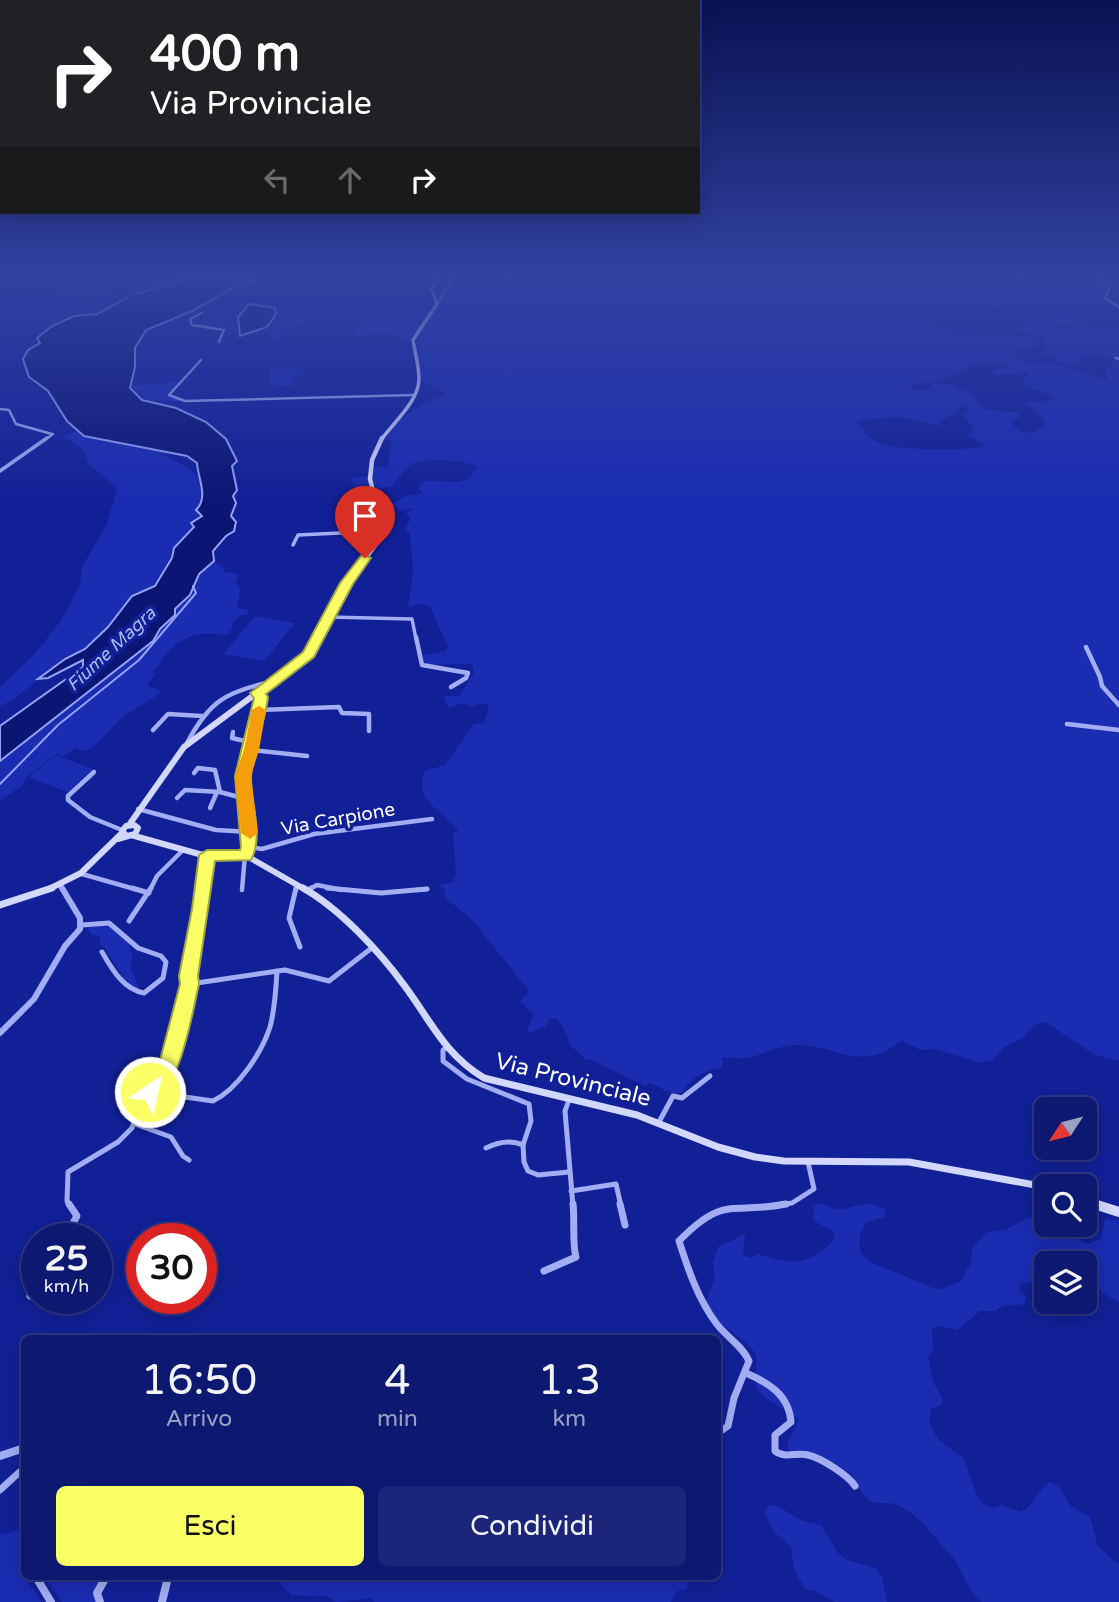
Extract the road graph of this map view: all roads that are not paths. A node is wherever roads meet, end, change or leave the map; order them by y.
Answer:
1 (415, 355) edge
2 (201, 360) dead end
3 (413, 396) junction
4 (0, 409) edge
5 (0, 471) edge
6 (382, 531) junction
7 (293, 545) dead end
8 (328, 617) junction
9 (1086, 647) dead end
10 (274, 681) junction
11 (451, 687) dead end
12 (258, 693) junction
13 (1119, 705) edge
14 (259, 710) junction
15 (202, 716) junction
16 (1067, 724) dead end
17 (153, 730) dead end
18 (1119, 730) edge
19 (369, 731) dead end
20 (233, 732) dead end
21 (253, 743) junction
22 (187, 744) junction
23 (252, 750) junction
24 (307, 756) dead end
25 (94, 772) dead end
26 (194, 773) dead end
27 (219, 792) junction
28 (177, 798) dead end
29 (246, 799) junction
30 (210, 808) dead end
31 (136, 812) junction
32 (432, 819) dead end
33 (129, 831) junction
34 (250, 832) junction
35 (249, 847) junction
36 (183, 850) junction
37 (207, 855) junction
38 (245, 855) junction
39 (82, 874) junction
40 (298, 884) junction
41 (61, 885) junction
42 (242, 890) dead end
43 (427, 890) dead end
44 (307, 891) junction
45 (149, 893) junction
46 (0, 905) edge
47 (129, 921) dead end
48 (82, 925) junction
49 (300, 947) dead end
50 (373, 947) junction
51 (102, 952) dead end
52 (276, 971) junction
53 (190, 984) junction
54 (0, 1032) edge
55 (446, 1048) junction
56 (710, 1076) dead end
57 (150, 1092) junction
58 (569, 1100) junction
59 (659, 1122) junction
60 (135, 1124) junction
61 (523, 1145) junction
62 (486, 1148) dead end
63 (189, 1160) dead end
64 (807, 1161) junction
65 (569, 1172) junction
66 (1034, 1185) edge
67 (571, 1191) junction
68 (1097, 1204) edge
69 (1119, 1212) edge
70 (74, 1223) edge
71 (625, 1225) dead end
72 (544, 1271) dead end
73 (746, 1373) junction
74 (721, 1431) edge
75 (21, 1449) edge
76 (0, 1456) edge
77 (21, 1471) edge
78 (855, 1486) dead end
79 (0, 1490) edge
80 (38, 1580) edge
81 (104, 1580) edge
82 (167, 1580) edge
83 (51, 1602) edge
84 (100, 1602) edge
85 (162, 1602) edge

1 - 3 main road
2 - 3 street
3 - 6 main road
4 - 5 street
6 - 7 street
6 - 8 main road
8 - 10 main road
8 - 11 street
9 - 13 street
10 - 12 main road
10 - 15 street
12 - 14 street
12 - 22 main road
14 - 19 street
14 - 21 street
15 - 17 street
15 - 22 street
16 - 18 street
20 - 21 street
21 - 23 street
22 - 31 main road
23 - 24 street
23 - 29 street
25 - 33 street
26 - 27 street
27 - 28 street
27 - 29 street
27 - 30 street
29 - 34 street
31 - 33 main road
31 - 34 street
32 - 35 street, Via Carpione
33 - 36 main road, Via Provinciale
33 - 39 main road
34 - 35 street
35 - 38 street
36 - 37 main road, Via Provinciale
36 - 45 street
37 - 38 main road, Via Provinciale
37 - 53 street
38 - 40 main road, Via Provinciale
38 - 42 street
39 - 41 main road
39 - 45 street
40 - 44 main road, Via Provinciale
40 - 49 street
41 - 46 main road
41 - 48 street
43 - 44 street
44 - 50 main road, Via Provinciale
45 - 47 street
48 - 51 street
48 - 54 street
50 - 52 street
50 - 55 main road, Via Provinciale
52 - 53 street
52 - 57 street
53 - 57 street
55 - 58 main road, Via Provinciale
55 - 61 street
56 - 59 street
57 - 60 street
58 - 59 main road, Via Provinciale
58 - 65 street
59 - 64 main road, Via Provinciale
60 - 63 street
60 - 70 street
61 - 62 street
61 - 65 street
64 - 66 main road, Via Provinciale
64 - 73 street
65 - 67 street
67 - 71 street
67 - 72 street
68 - 69 main road
73 - 74 street
73 - 78 street
75 - 76 street
77 - 79 street
80 - 83 street
81 - 84 street
82 - 85 street

